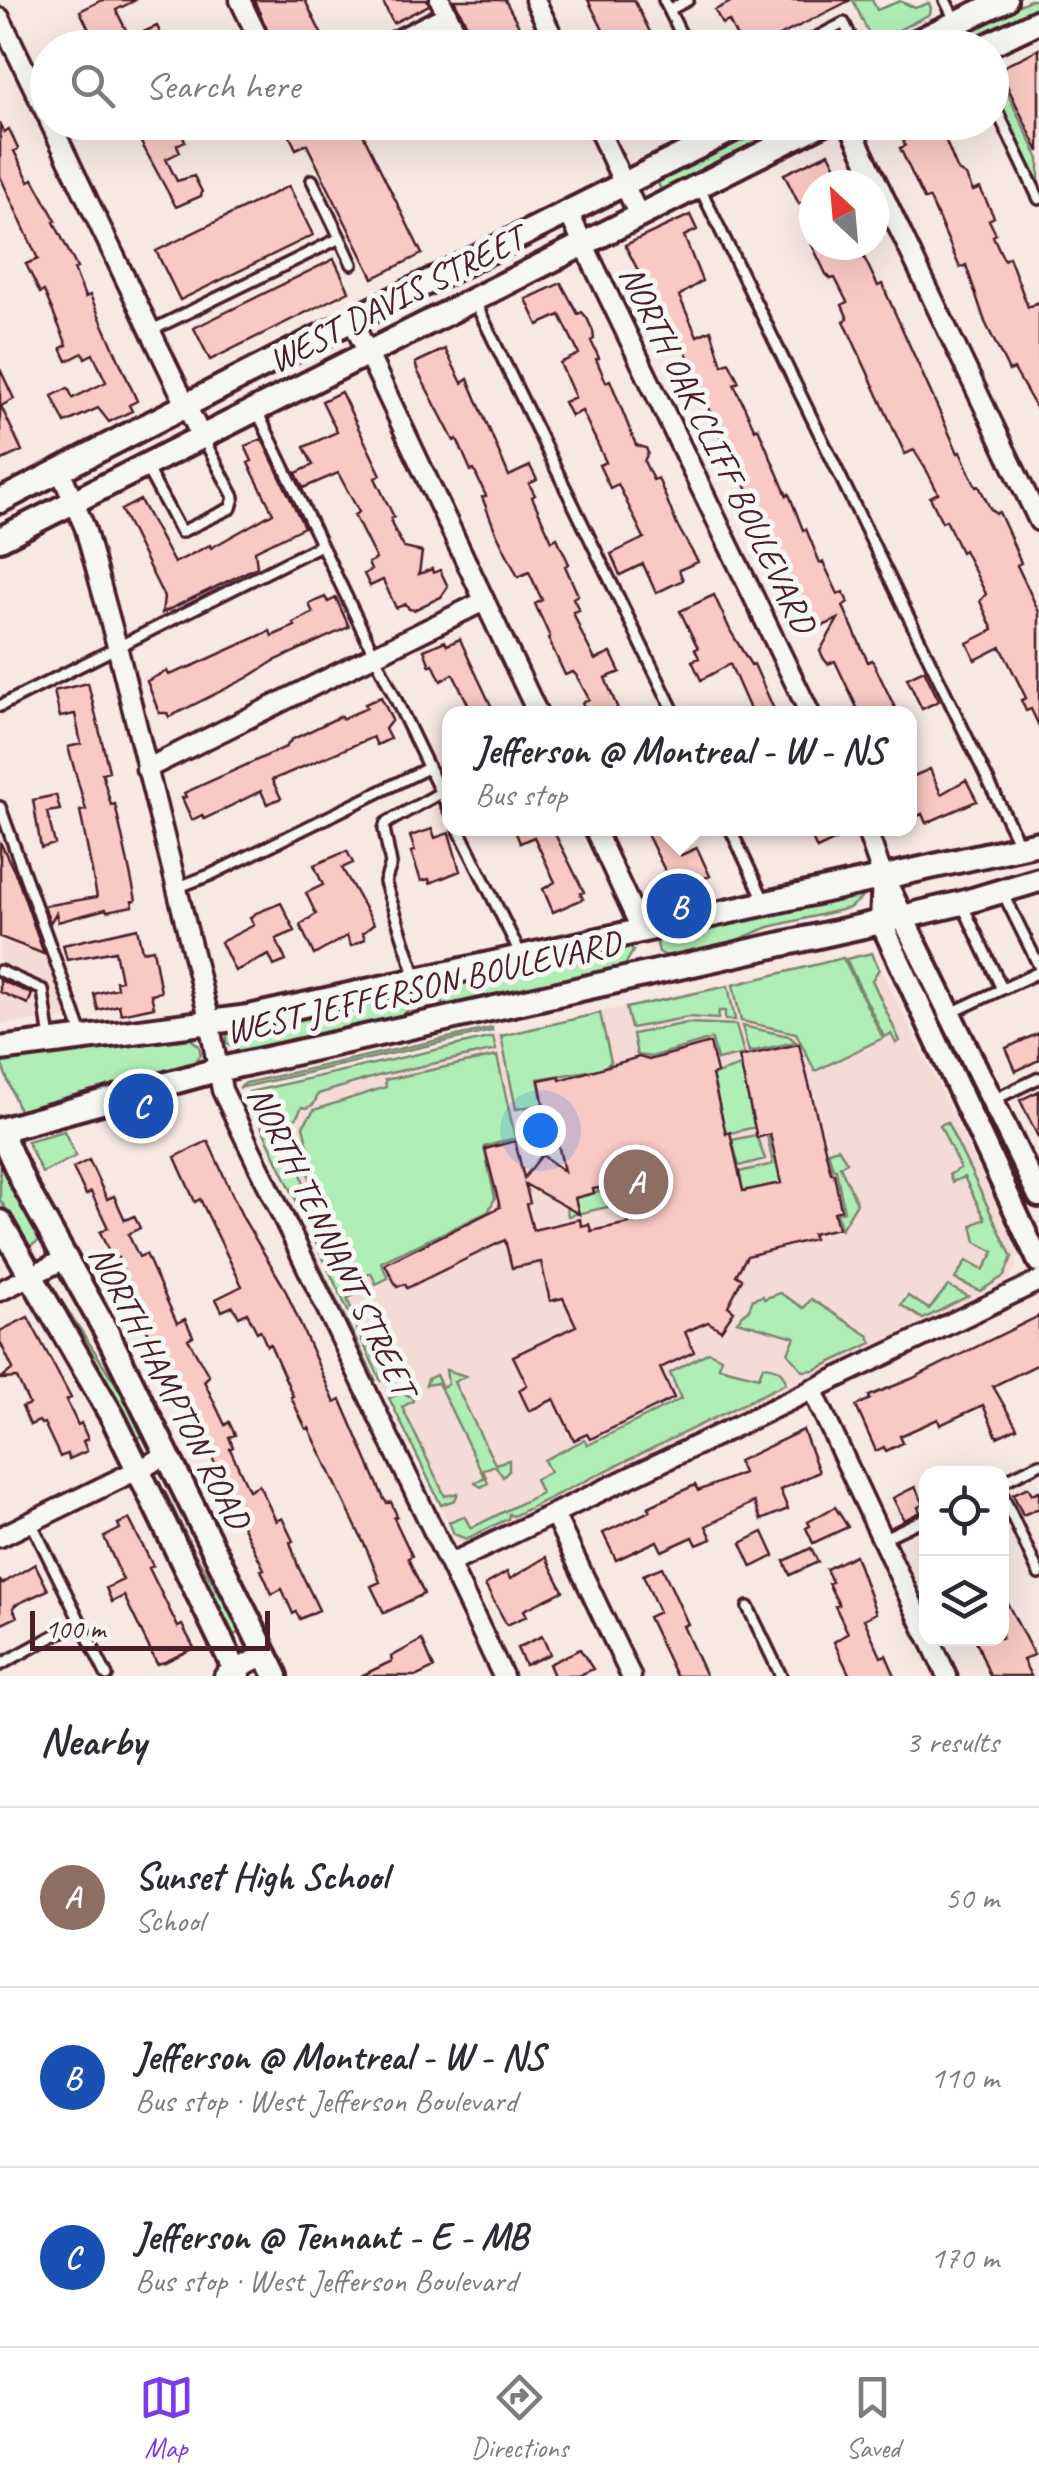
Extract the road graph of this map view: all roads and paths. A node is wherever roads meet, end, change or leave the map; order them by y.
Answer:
1 (240, 0) edge
2 (535, 0) edge
3 (688, 0) edge
4 (945, 0) edge
5 (1004, 0) edge
6 (667, 5) edge
7 (444, 8) edge
8 (0, 18) edge
9 (1039, 21) edge
10 (956, 22) junction
11 (254, 30) edge
12 (410, 30) edge
13 (549, 30) edge
14 (679, 30) edge
15 (940, 30) edge
16 (1009, 35) edge
17 (30, 80) edge
18 (1009, 136) edge
19 (59, 140) edge
20 (604, 140) edge
21 (712, 140) edge
22 (789, 140) edge
23 (857, 140) edge
24 (312, 180) dead end
25 (625, 184) junction
26 (699, 186) junction
27 (1039, 199) edge
28 (568, 212) junction
29 (640, 216) junction
30 (340, 238) junction
31 (584, 244) junction
32 (352, 264) dead end
33 (474, 300) junction
34 (352, 320) junction
35 (150, 331) junction
36 (368, 353) junction
37 (186, 405) junction
38 (256, 409) junction
39 (201, 436) junction
40 (145, 465) junction
41 (60, 470) junction
42 (74, 500) junction
43 (0, 501) edge
44 (1039, 521) edge
45 (0, 539) edge
46 (320, 545) junction
47 (484, 601) junction
48 (116, 646) junction
49 (374, 655) junction
50 (0, 706) edge
51 (534, 706) edge
52 (670, 706) edge
53 (806, 706) edge
54 (428, 768) junction
55 (146, 770) junction
56 (440, 793) junction
57 (442, 797) edge
58 (0, 807) edge
59 (462, 836) edge
60 (598, 836) edge
61 (734, 836) edge
62 (869, 836) edge
63 (1029, 845) edge
64 (883, 876) junction
65 (1039, 880) edge
66 (176, 888) junction
67 (1003, 892) junction
68 (765, 902) junction
69 (962, 903) junction
70 (905, 916) junction
71 (881, 922) junction
72 (641, 929) junction
73 (521, 954) junction
74 (1039, 969) edge
75 (0, 971) edge
76 (644, 972) junction
77 (416, 978) junction
78 (1002, 989) junction
79 (951, 1014) junction
80 (426, 1021) junction
81 (209, 1024) junction
82 (84, 1040) junction
83 (51, 1044) junction
84 (0, 1049) edge
85 (216, 1070) junction
86 (1039, 1078) edge
87 (993, 1100) junction
88 (0, 1131) edge
89 (1039, 1196) edge
90 (0, 1222) edge
91 (65, 1260) junction
92 (1039, 1262) edge
93 (33, 1275) junction
94 (1039, 1281) edge
95 (0, 1291) edge
96 (812, 1390) junction
97 (168, 1456) junction
98 (1039, 1464) edge
99 (138, 1470) junction
100 (1009, 1479) edge
101 (1009, 1509) edge
102 (554, 1514) junction
103 (919, 1521) edge
104 (31, 1522) junction
105 (0, 1537) edge
106 (882, 1539) junction
107 (451, 1562) junction
108 (1039, 1574) edge
109 (748, 1607) dead end
110 (919, 1617) edge
111 (79, 1622) junction
112 (932, 1646) edge
113 (0, 1665) edge
114 (271, 1665) edge
115 (232, 1674) edge
116 (107, 1676) edge
117 (503, 1676) edge
118 (631, 1676) edge
119 (780, 1676) edge
120 (946, 1676) edge

1 - 11 street
2 - 13 street
3 - 6 lane
4 - 10 lane
5 - 10 main road
6 - 14 lane
7 - 12 street
8 - 17 street
9 - 16 main road
10 - 15 main road
18 - 27 lane
19 - 35 street
20 - 25 street
21 - 25 main road, WEST DAVIS STREET
22 - 26 main road, WEST DAVIS STREET
23 - 44 street
24 - 30 lane
25 - 28 main road, WEST DAVIS STREET
25 - 29 street
26 - 29 main road, WEST DAVIS STREET
26 - 63 lane
28 - 31 street, NORTH OAK CLIFF BOULEVARD
28 - 34 main road, WEST DAVIS STREET
29 - 31 main road, WEST DAVIS STREET
30 - 32 lane
30 - 35 lane
31 - 33 main road, WEST DAVIS STREET
31 - 53 street, NORTH OAK CLIFF BOULEVARD
33 - 36 main road, WEST DAVIS STREET
33 - 52 lane
34 - 36 street
34 - 37 main road, WEST DAVIS STREET
35 - 37 street
36 - 38 main road, WEST DAVIS STREET
36 - 47 street
37 - 39 street
37 - 41 main road, WEST DAVIS STREET
38 - 39 main road, WEST DAVIS STREET
38 - 46 lane
39 - 40 main road, WEST DAVIS STREET
39 - 40 lane
40 - 42 main road, WEST DAVIS STREET
41 - 42 street, NORTH TENNANT STREET
41 - 43 main road, WEST DAVIS STREET
42 - 45 main road, WEST DAVIS STREET
42 - 48 street, NORTH TENNANT STREET
46 - 48 lane
46 - 49 lane
47 - 49 street
47 - 51 street
48 - 50 lane
48 - 55 street, NORTH TENNANT STREET
49 - 54 lane
49 - 55 street
54 - 56 lane
54 - 66 lane
55 - 66 street, NORTH TENNANT STREET
56 - 57 lane
56 - 77 lane
58 - 82 lane
59 - 73 lane
60 - 72 street
61 - 68 lane
62 - 64 street
63 - 64 main road, WEST JEFFERSON BOULEVARD
64 - 68 main road, WEST JEFFERSON BOULEVARD
64 - 70 street
64 - 71 street
65 - 67 main road, WEST JEFFERSON BOULEVARD
66 - 81 street, NORTH TENNANT STREET
67 - 69 main road, WEST JEFFERSON BOULEVARD
67 - 74 lane
68 - 72 main road, WEST JEFFERSON BOULEVARD
69 - 70 main road, WEST JEFFERSON BOULEVARD
69 - 78 lane
70 - 71 main road, WEST JEFFERSON BOULEVARD
70 - 79 street
71 - 76 main road, WEST JEFFERSON BOULEVARD
71 - 92 street
72 - 73 main road, WEST JEFFERSON BOULEVARD
72 - 76 main road
73 - 77 main road, WEST JEFFERSON BOULEVARD
74 - 78 lane
75 - 83 lane
76 - 80 main road, WEST JEFFERSON BOULEVARD
77 - 80 main road
77 - 81 main road, WEST JEFFERSON BOULEVARD
78 - 79 lane
79 - 87 street
80 - 85 main road, WEST JEFFERSON BOULEVARD
81 - 82 main road, WEST JEFFERSON BOULEVARD
81 - 85 street, NORTH TENNANT STREET
82 - 83 main road, WEST JEFFERSON BOULEVARD
83 - 84 main road, WEST JEFFERSON BOULEVARD
85 - 88 main road, WEST JEFFERSON BOULEVARD
85 - 107 street, NORTH TENNANT STREET
86 - 87 lane
87 - 89 street
88 - 91 main road, NORTH HAMPTON ROAD
90 - 93 main road, NORTH HAMPTON ROAD
91 - 93 street
91 - 97 main road, NORTH HAMPTON ROAD
93 - 95 street
93 - 99 main road, NORTH HAMPTON ROAD
94 - 96 street
96 - 102 street
96 - 106 street
97 - 99 street
97 - 114 main road, NORTH HAMPTON ROAD
98 - 100 lane
99 - 104 street
99 - 115 main road, NORTH HAMPTON ROAD
101 - 108 lane
102 - 107 street
102 - 118 street
103 - 106 lane
104 - 105 street
104 - 111 lane
106 - 110 street
107 - 117 street, NORTH TENNANT STREET
109 - 119 lane
111 - 113 lane
111 - 116 lane
112 - 120 street
114 - 115 street

